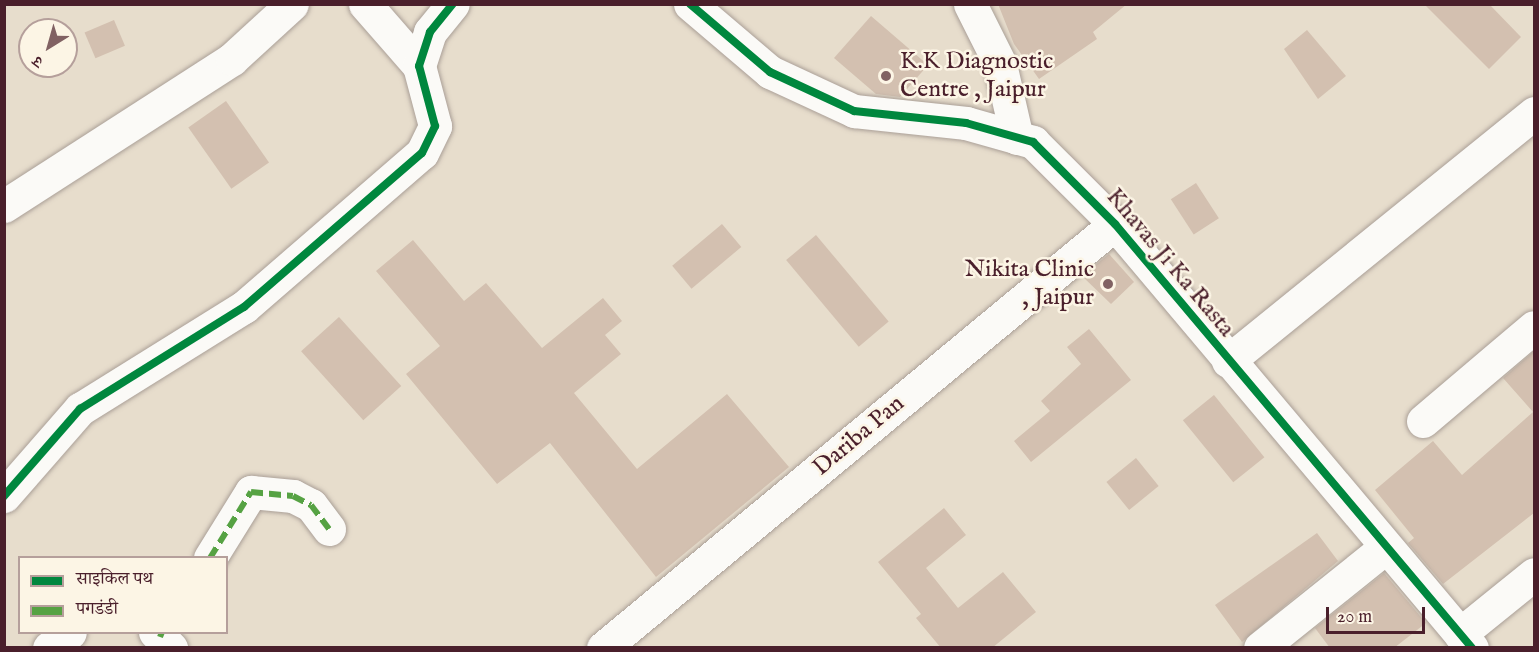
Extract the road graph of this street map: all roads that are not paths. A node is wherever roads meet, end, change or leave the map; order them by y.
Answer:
1 (292, 4) edge
2 (365, 4) edge
3 (453, 4) edge
4 (690, 4) edge
5 (970, 4) edge
6 (419, 66) junction
7 (1534, 113) edge
8 (1017, 138) junction
9 (4, 206) edge
10 (1115, 224) junction
11 (1534, 327) edge
12 (1228, 361) junction
13 (1423, 421) dead end
14 (4, 496) edge
15 (329, 529) dead end
16 (1385, 548) junction
17 (211, 556) edge
18 (1534, 574) edge
19 (69, 634) edge
20 (1466, 641) edge
21 (50, 648) edge
22 (603, 648) edge
23 (1260, 648) edge

1 - 9 street
2 - 6 street
3 - 6 street
4 - 8 street, Khavas Ji Ka Rasta
5 - 8 street
6 - 14 street
7 - 12 street
8 - 10 street, Khavas Ji Ka Rasta
10 - 12 street, Khavas Ji Ka Rasta
10 - 22 street, Dariba Pan
11 - 13 street
12 - 16 street, Khavas Ji Ka Rasta
15 - 17 street
16 - 20 street, Khavas Ji Ka Rasta
16 - 23 street
18 - 20 street
19 - 21 street

